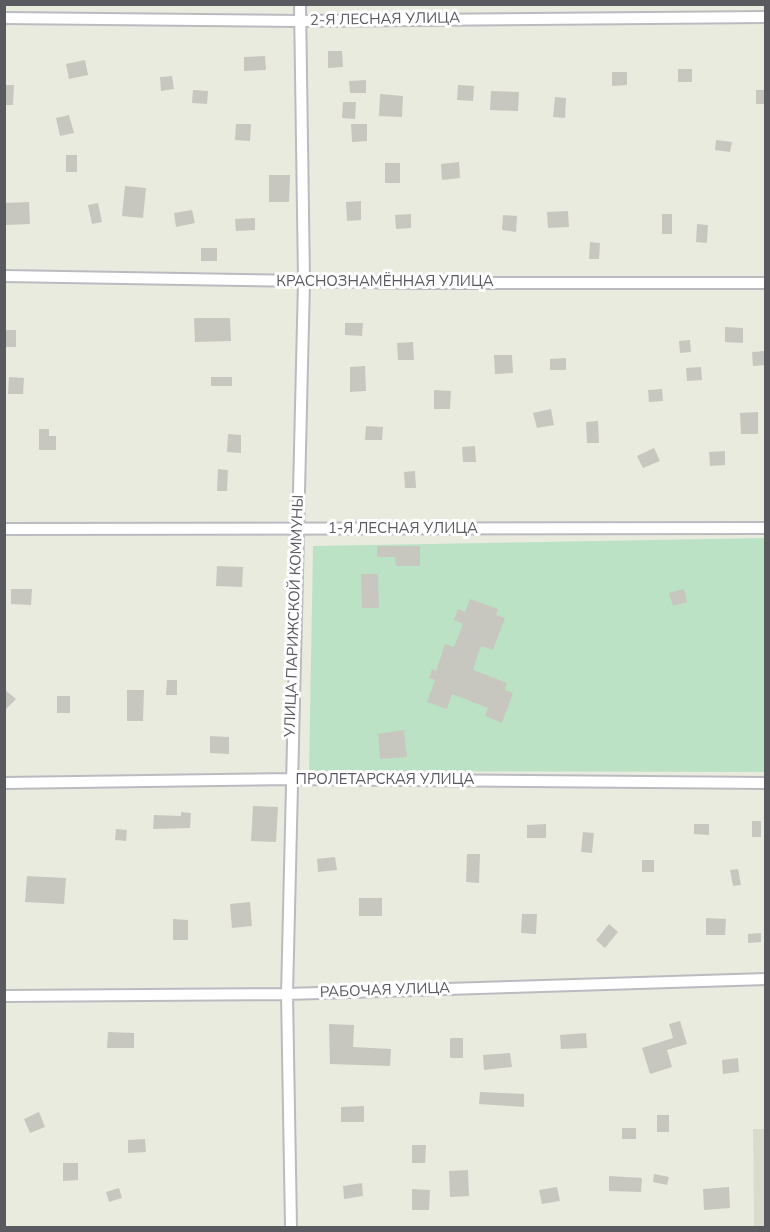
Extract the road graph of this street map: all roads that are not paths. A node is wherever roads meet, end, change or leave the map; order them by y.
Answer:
1 (300, 4) edge
2 (765, 17) edge
3 (4, 18) edge
4 (300, 21) junction
5 (4, 276) edge
6 (304, 281) junction
7 (765, 283) edge
8 (765, 528) edge
9 (4, 529) edge
10 (297, 530) junction
11 (290, 779) junction
12 (4, 783) edge
13 (765, 783) edge
14 (765, 979) edge
15 (287, 994) junction
16 (4, 996) edge
17 (291, 1227) edge

1 - 4 street, УЛИЦА ПАРИЖСКОЙ КОММУНЫ
2 - 4 street, 2-Я ЛЕСНАЯ УЛИЦА
3 - 4 street, 2-Я ЛЕСНАЯ УЛИЦА
4 - 6 street, УЛИЦА ПАРИЖСКОЙ КОММУНЫ
5 - 6 street, КРАСНОЗНАМЁННАЯ УЛИЦА
6 - 7 street, КРАСНОЗНАМЁННАЯ УЛИЦА
6 - 10 street, УЛИЦА ПАРИЖСКОЙ КОММУНЫ
8 - 10 street, 1-Я ЛЕСНАЯ УЛИЦА
9 - 10 street, 1-Я ЛЕСНАЯ УЛИЦА
10 - 11 street, УЛИЦА ПАРИЖСКОЙ КОММУНЫ
11 - 12 street, ПРОЛЕТАРСКАЯ УЛИЦА
11 - 13 street, ПРОЛЕТАРСКАЯ УЛИЦА
11 - 15 street, УЛИЦА ПАРИЖСКОЙ КОММУНЫ
14 - 15 street, РАБОЧАЯ УЛИЦА
15 - 16 street, РАБОЧАЯ УЛИЦА
15 - 17 street, УЛИЦА ПАРИЖСКОЙ КОММУНЫ

